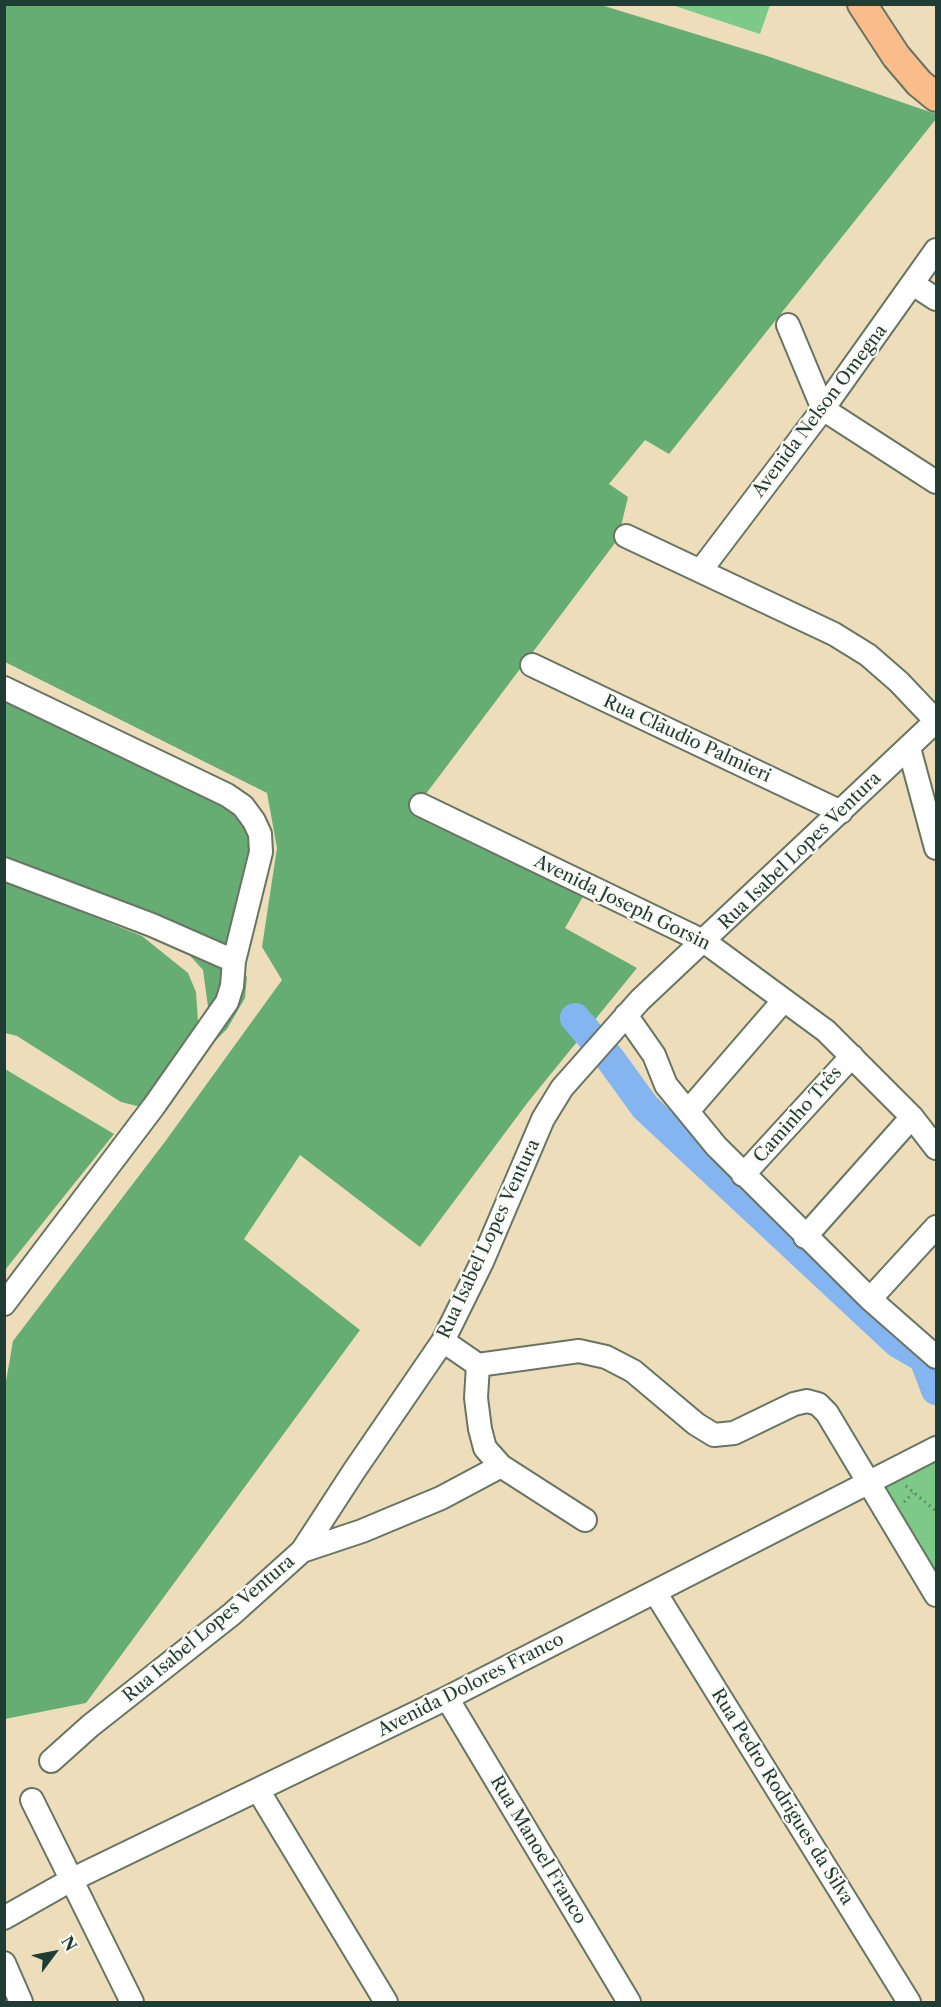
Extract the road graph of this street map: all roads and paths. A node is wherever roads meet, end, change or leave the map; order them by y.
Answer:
1 (862, 4) edge
2 (936, 97) edge
3 (936, 250) edge
4 (913, 285) junction
5 (936, 299) edge
6 (788, 325) dead end
7 (823, 409) junction
8 (936, 482) edge
9 (626, 536) dead end
10 (701, 570) junction
11 (532, 666) dead end
12 (4, 688) edge
13 (936, 721) edge
14 (909, 748) junction
15 (422, 805) dead end
16 (841, 812) junction
17 (936, 848) edge
18 (4, 870) edge
19 (705, 942) junction
20 (234, 961) junction
21 (784, 1000) junction
22 (620, 1022) junction
23 (852, 1056) junction
24 (688, 1111) junction
25 (912, 1117) junction
26 (936, 1149) edge
27 (743, 1175) junction
28 (936, 1227) edge
29 (805, 1237) junction
30 (870, 1299) junction
31 (4, 1304) edge
32 (443, 1341) junction
33 (936, 1357) edge
34 (478, 1365) junction
35 (936, 1448) edge
36 (501, 1466) junction
37 (868, 1482) junction
38 (913, 1493) dead end
39 (936, 1511) edge
40 (585, 1520) dead end
41 (302, 1551) junction
42 (655, 1592) junction
43 (936, 1595) edge
44 (447, 1698) junction
45 (51, 1761) dead end
46 (258, 1790) junction
47 (32, 1800) dead end
48 (71, 1880) junction
49 (4, 1918) edge
50 (4, 1963) edge
51 (21, 2002) edge
52 (132, 2002) edge
53 (386, 2002) edge
54 (629, 2002) edge
55 (909, 2002) edge

1 - 2 main road
3 - 4 street, Avenida Nelson Omegna
4 - 5 street
4 - 7 street, Avenida Nelson Omegna
6 - 7 street
7 - 8 street
7 - 10 street, Avenida Nelson Omegna
9 - 10 street
10 - 13 street
11 - 16 street, Rua Clãudio Palmieri
12 - 20 street
13 - 14 street, Rua Isabel Lopes Ventura
14 - 16 street, Rua Isabel Lopes Ventura
14 - 17 street
15 - 19 street, Avenida Joseph Gorsin
16 - 19 street, Rua Isabel Lopes Ventura
18 - 20 street
19 - 21 street, Avenida Joseph Gorsin
19 - 22 street, Rua Isabel Lopes Ventura
20 - 31 street
21 - 23 street, Avenida Joseph Gorsin
21 - 24 street
22 - 24 street
22 - 32 street, Rua Isabel Lopes Ventura
23 - 25 street, Avenida Joseph Gorsin
23 - 27 street, Caminho Três
24 - 27 street
25 - 26 street, Avenida Joseph Gorsin
25 - 29 street
27 - 29 street
28 - 30 street
29 - 30 street
30 - 33 street
32 - 34 street
32 - 41 street, Rua Isabel Lopes Ventura
34 - 36 street
34 - 37 street
35 - 37 street, Avenida Dolores Franco
36 - 40 street
36 - 41 street
37 - 42 street, Avenida Dolores Franco
37 - 43 street
38 - 39 path
41 - 45 street, Rua Isabel Lopes Ventura
42 - 44 street, Avenida Dolores Franco
42 - 55 street, Rua Pedro Rodrigues da Silva
44 - 46 street, Avenida Dolores Franco
44 - 54 street, Rua Manoel Franco
46 - 48 street, Avenida Dolores Franco
46 - 53 street
47 - 48 street
48 - 49 street, Avenida Dolores Franco
48 - 52 street
50 - 51 street

